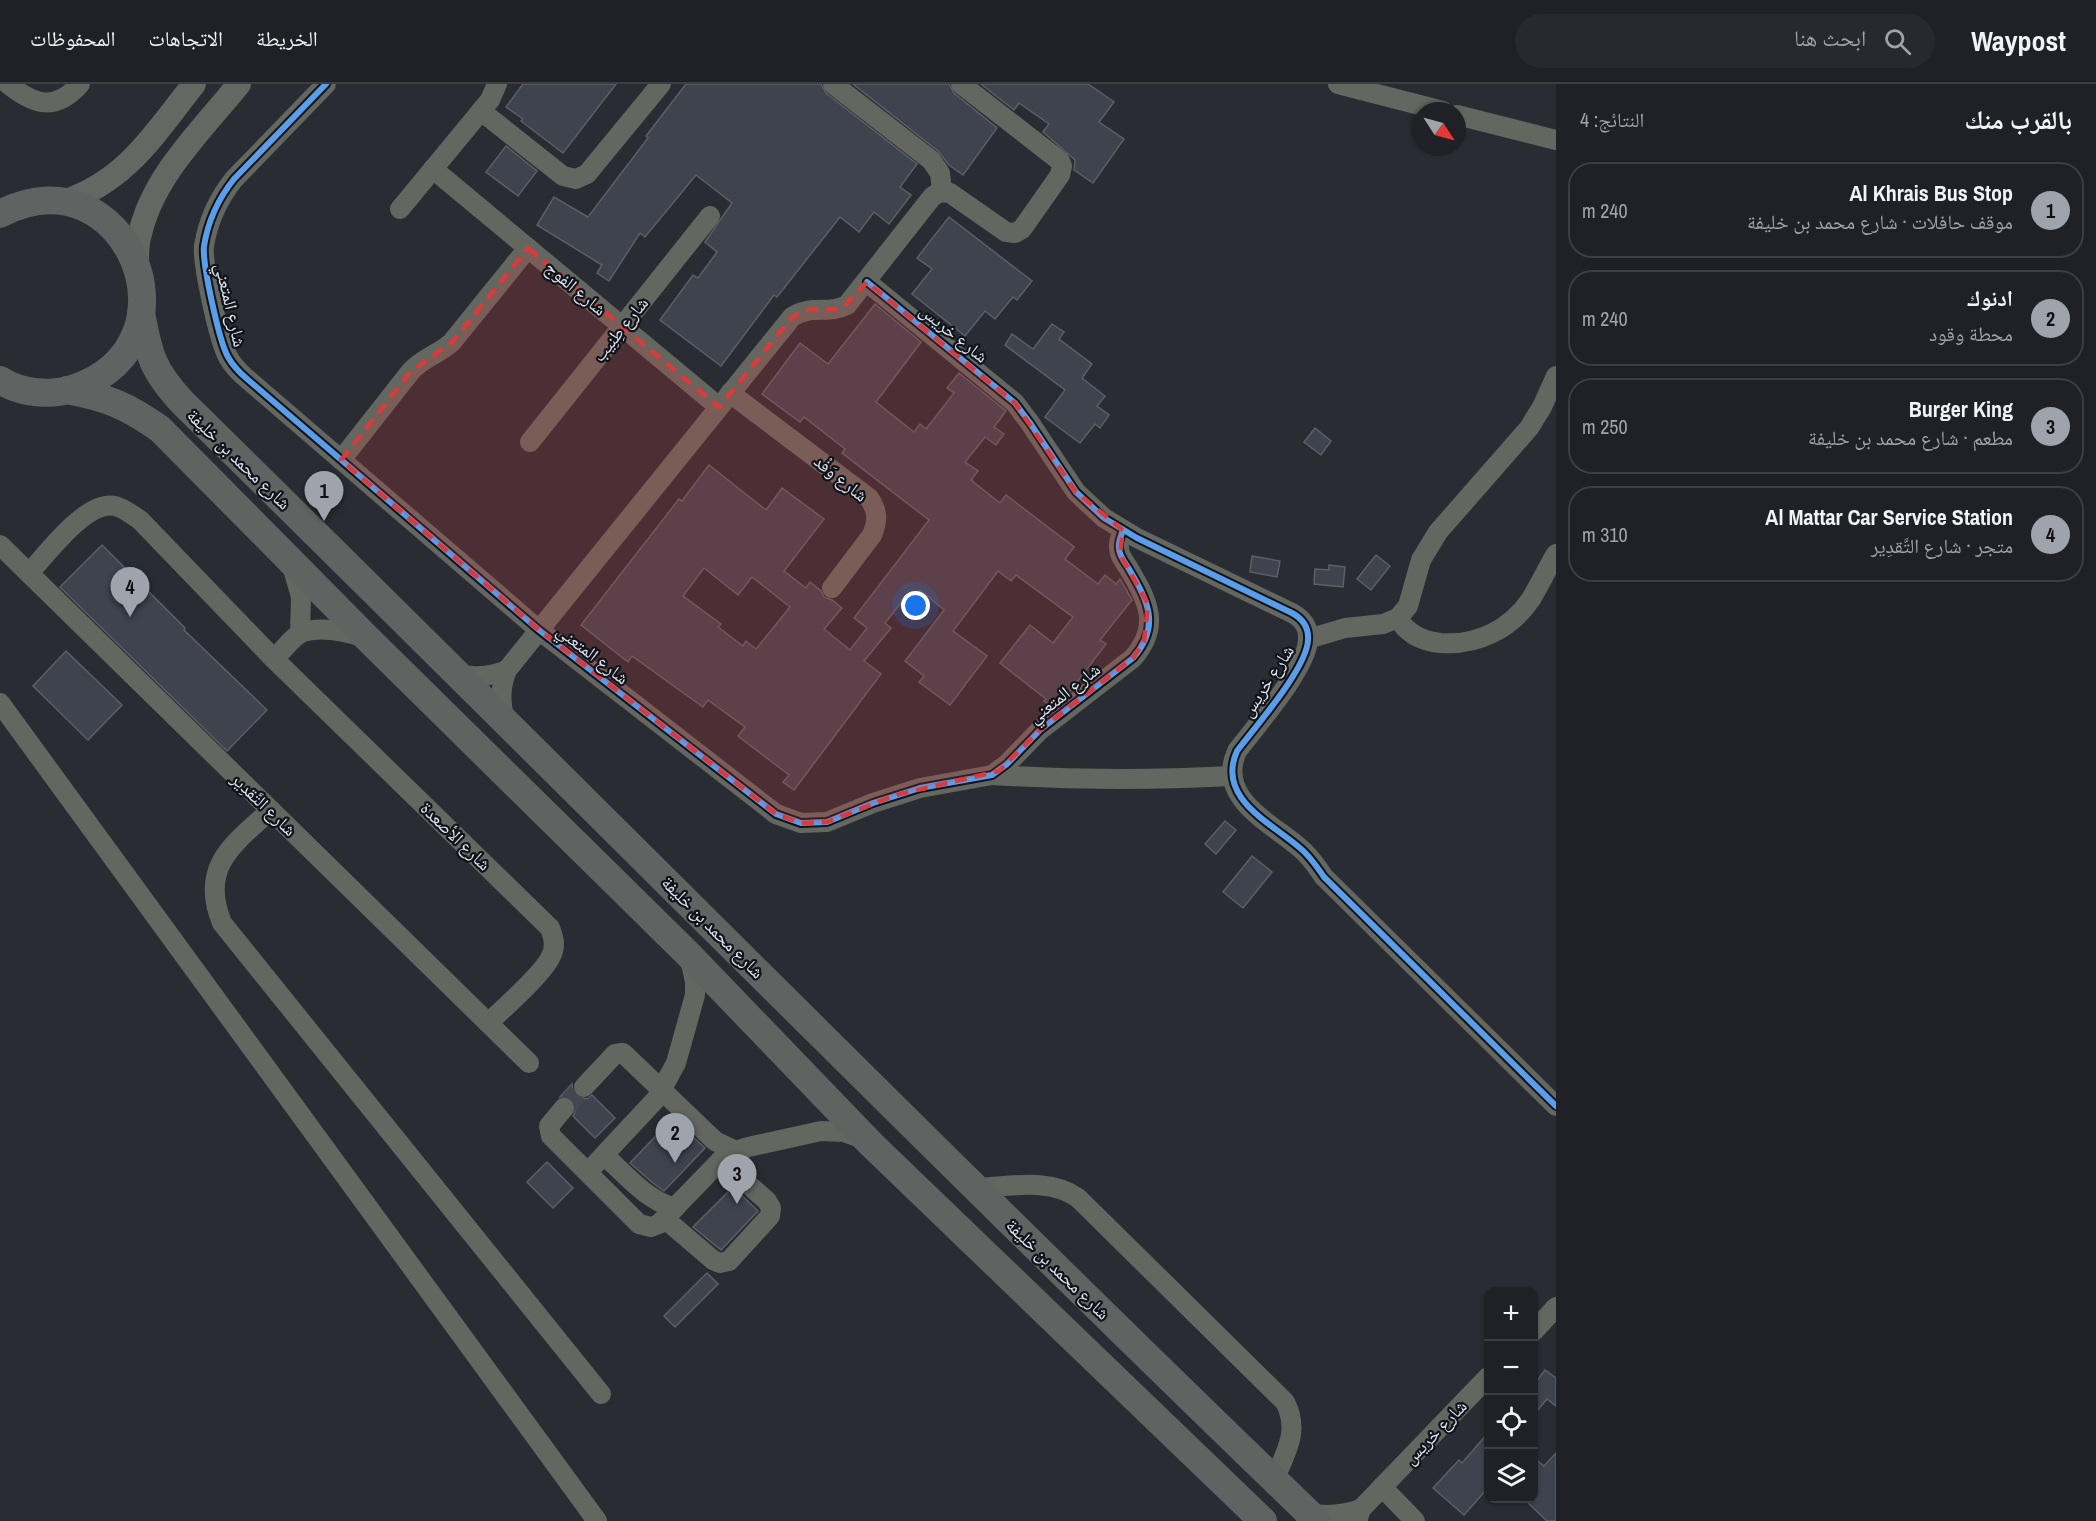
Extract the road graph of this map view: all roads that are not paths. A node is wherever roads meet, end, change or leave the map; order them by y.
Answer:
1 (8, 84) edge
2 (80, 84) edge
3 (194, 84) edge
4 (239, 84) edge
5 (326, 84) edge
6 (497, 84) edge
7 (661, 84) edge
8 (833, 84) edge
9 (961, 84) edge
10 (1338, 84) edge
11 (1412, 103) edge
12 (481, 111) junction
13 (1466, 117) edge
14 (1556, 140) edge
15 (433, 169) junction
16 (942, 191) junction
17 (0, 198) edge
18 (29, 202) junction
19 (63, 202) junction
20 (400, 209) dead end
21 (0, 214) edge
22 (710, 216) dead end
23 (528, 248) junction
24 (136, 262) junction
25 (867, 282) junction
26 (141, 313) junction
27 (622, 327) junction
28 (1556, 376) edge
29 (0, 380) edge
30 (67, 390) junction
31 (725, 400) junction
32 (530, 442) dead end
33 (341, 460) junction
34 (1123, 530) junction
35 (0, 545) edge
36 (1556, 554) edge
37 (291, 562) junction
38 (29, 573) junction
39 (832, 588) dead end
40 (1398, 618) junction
41 (539, 630) junction
42 (300, 633) junction
43 (368, 639) junction
44 (1308, 639) junction
45 (274, 659) junction
46 (507, 670) junction
47 (458, 674) junction
48 (0, 703) edge
49 (506, 721) junction
50 (992, 775) junction
51 (1232, 776) junction
52 (271, 810) junction
53 (689, 956) junction
54 (488, 1023) junction
55 (529, 1063) dead end
56 (584, 1087) tunnel mouth
57 (663, 1089) junction
58 (1556, 1106) edge
59 (564, 1108) tunnel mouth
60 (871, 1144) junction
61 (604, 1155) junction
62 (729, 1156) junction
63 (588, 1172) junction
64 (975, 1188) junction
65 (670, 1214) junction
66 (1556, 1307) edge
67 (1538, 1326) edge
68 (1484, 1381) edge
69 (601, 1394) dead end
70 (1274, 1480) junction
71 (1382, 1487) junction
72 (1359, 1515) edge
73 (1313, 1517) edge
74 (597, 1521) edge
75 (1263, 1521) edge
76 (1415, 1521) edge

1 - 2 street
3 - 19 main road
4 - 24 main road
5 - 33 street, شارع المتعني
6 - 12 street
7 - 12 street
8 - 16 street
9 - 16 street
10 - 11 street
12 - 15 street
13 - 14 street
15 - 20 street
15 - 23 street, شارع الفوج
16 - 25 street
17 - 18 highway
18 - 19 highway
18 - 21 highway
19 - 24 highway
22 - 27 street, شارع طِنِيب
23 - 27 street, شارع الفوج
23 - 33 street
24 - 26 highway
25 - 31 street
25 - 34 street, شارع خريس
26 - 30 highway
26 - 47 highway, شارع محمد بن خليفة
27 - 31 street, شارع الفوج
27 - 32 street, شارع طِنِيب
28 - 40 street
29 - 30 highway
30 - 37 highway, شارع محمد بن خليفة
31 - 39 street, شارع وَفْد
31 - 41 street
33 - 41 street, شارع المتعني
34 - 44 street, شارع خريس
34 - 50 street, شارع المتعني
35 - 38 street, شارع التَّقدِير
36 - 40 street
37 - 42 street
37 - 43 highway, شارع محمد بن خليفة
38 - 45 street, شارع الأصعدة
38 - 52 street, شارع التَّقدِير
40 - 44 street
41 - 46 street
41 - 50 street, شارع المتعني
42 - 43 street
42 - 45 street
43 - 53 highway, شارع محمد بن خليفة
44 - 51 street, شارع خريس
45 - 54 street, شارع الأصعدة
46 - 47 street
46 - 49 street
47 - 49 highway, شارع محمد بن خليفة
48 - 74 street
49 - 64 highway, شارع محمد بن خليفة
50 - 51 street
51 - 58 street
52 - 54 street, شارع التَّقدِير
52 - 69 street
53 - 57 street
53 - 60 highway, شارع محمد بن خليفة
54 - 55 street, شارع التَّقدِير
56 - 57 street
57 - 61 street
57 - 62 street
59 - 63 street
60 - 62 street
60 - 75 highway, شارع محمد بن خليفة
61 - 63 street
61 - 65 street
62 - 65 street
62 - 65 street
63 - 65 street
64 - 70 highway, شارع محمد بن خليفة
64 - 70 street
66 - 67 street
68 - 71 street, شارع خريس
70 - 73 highway, شارع محمد بن خليفة
71 - 72 street, شارع خريس
71 - 76 street
72 - 73 street, شارع خريس

